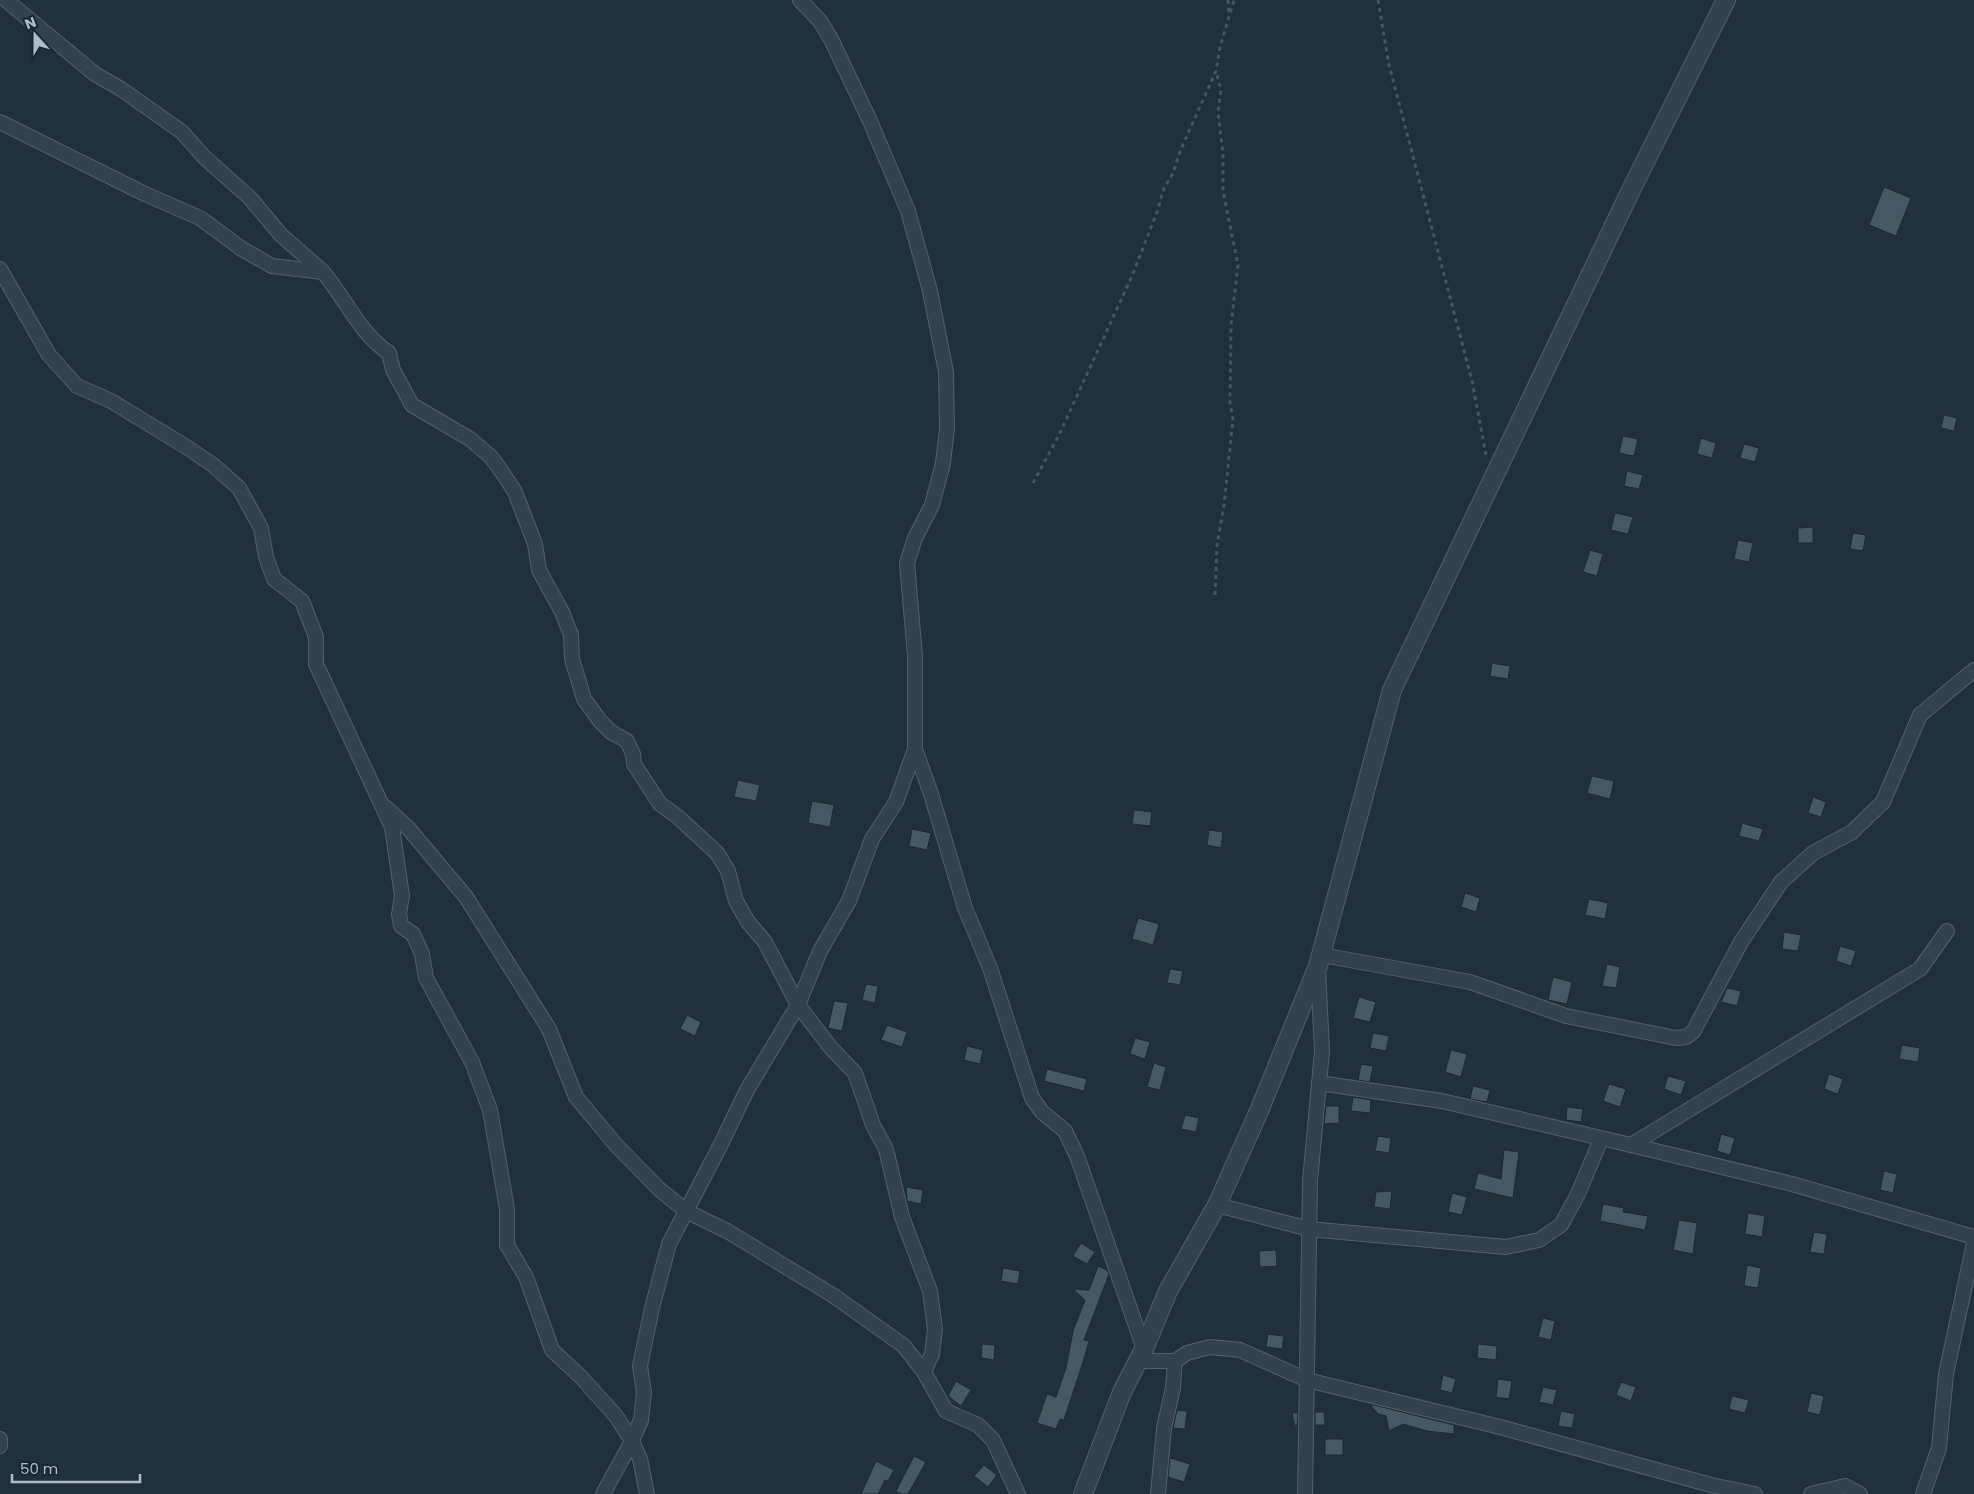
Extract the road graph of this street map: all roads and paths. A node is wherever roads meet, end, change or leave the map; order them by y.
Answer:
1 (6, 0) edge
2 (800, 0) edge
3 (1228, 0) edge
4 (1234, 0) edge
5 (1378, 0) edge
6 (1726, 0) edge
7 (1229, 16) junction
8 (1216, 71) junction
9 (0, 122) edge
10 (0, 269) edge
11 (322, 272) junction
12 (1491, 482) junction
13 (1034, 483) dead end
14 (1215, 595) dead end
15 (1974, 670) edge
16 (915, 749) junction
17 (379, 802) junction
18 (1947, 931) dead end
19 (1320, 961) junction
20 (798, 1005) junction
21 (1319, 1083) junction
22 (1601, 1139) junction
23 (1631, 1146) junction
24 (1217, 1205) junction
25 (686, 1212) junction
26 (1309, 1229) junction
27 (1974, 1237) edge
28 (1974, 1243) edge
29 (1140, 1355) junction
30 (1175, 1361) junction
31 (924, 1372) junction
32 (1307, 1380) junction
33 (0, 1439) edge
34 (632, 1441) junction
35 (0, 1446) edge
36 (603, 1494) edge
37 (647, 1494) edge
38 (1018, 1494) edge
39 (1083, 1494) edge
40 (1158, 1494) edge
41 (1305, 1494) edge
42 (1755, 1494) edge
43 (1811, 1494) edge
44 (1860, 1494) edge
45 (1924, 1494) edge

1 - 11 street
2 - 16 street
3 - 7 path
4 - 7 path
5 - 12 path
6 - 12 street
7 - 8 path
8 - 13 path
8 - 14 path
9 - 11 street
10 - 17 street
11 - 20 street
12 - 19 street
15 - 19 street
16 - 20 street
16 - 29 street
17 - 25 street
17 - 34 street
18 - 23 street
19 - 21 street
19 - 24 street
20 - 25 street
20 - 31 street
21 - 22 street
21 - 26 street
22 - 23 street
22 - 26 street
23 - 27 street
24 - 26 street
24 - 29 street
25 - 31 street
25 - 34 street
26 - 32 street
28 - 45 street
29 - 30 street
29 - 39 street
30 - 32 street
30 - 40 street
31 - 38 street
32 - 41 street
32 - 42 street
33 - 35 street
34 - 36 street
34 - 37 street
43 - 44 street

